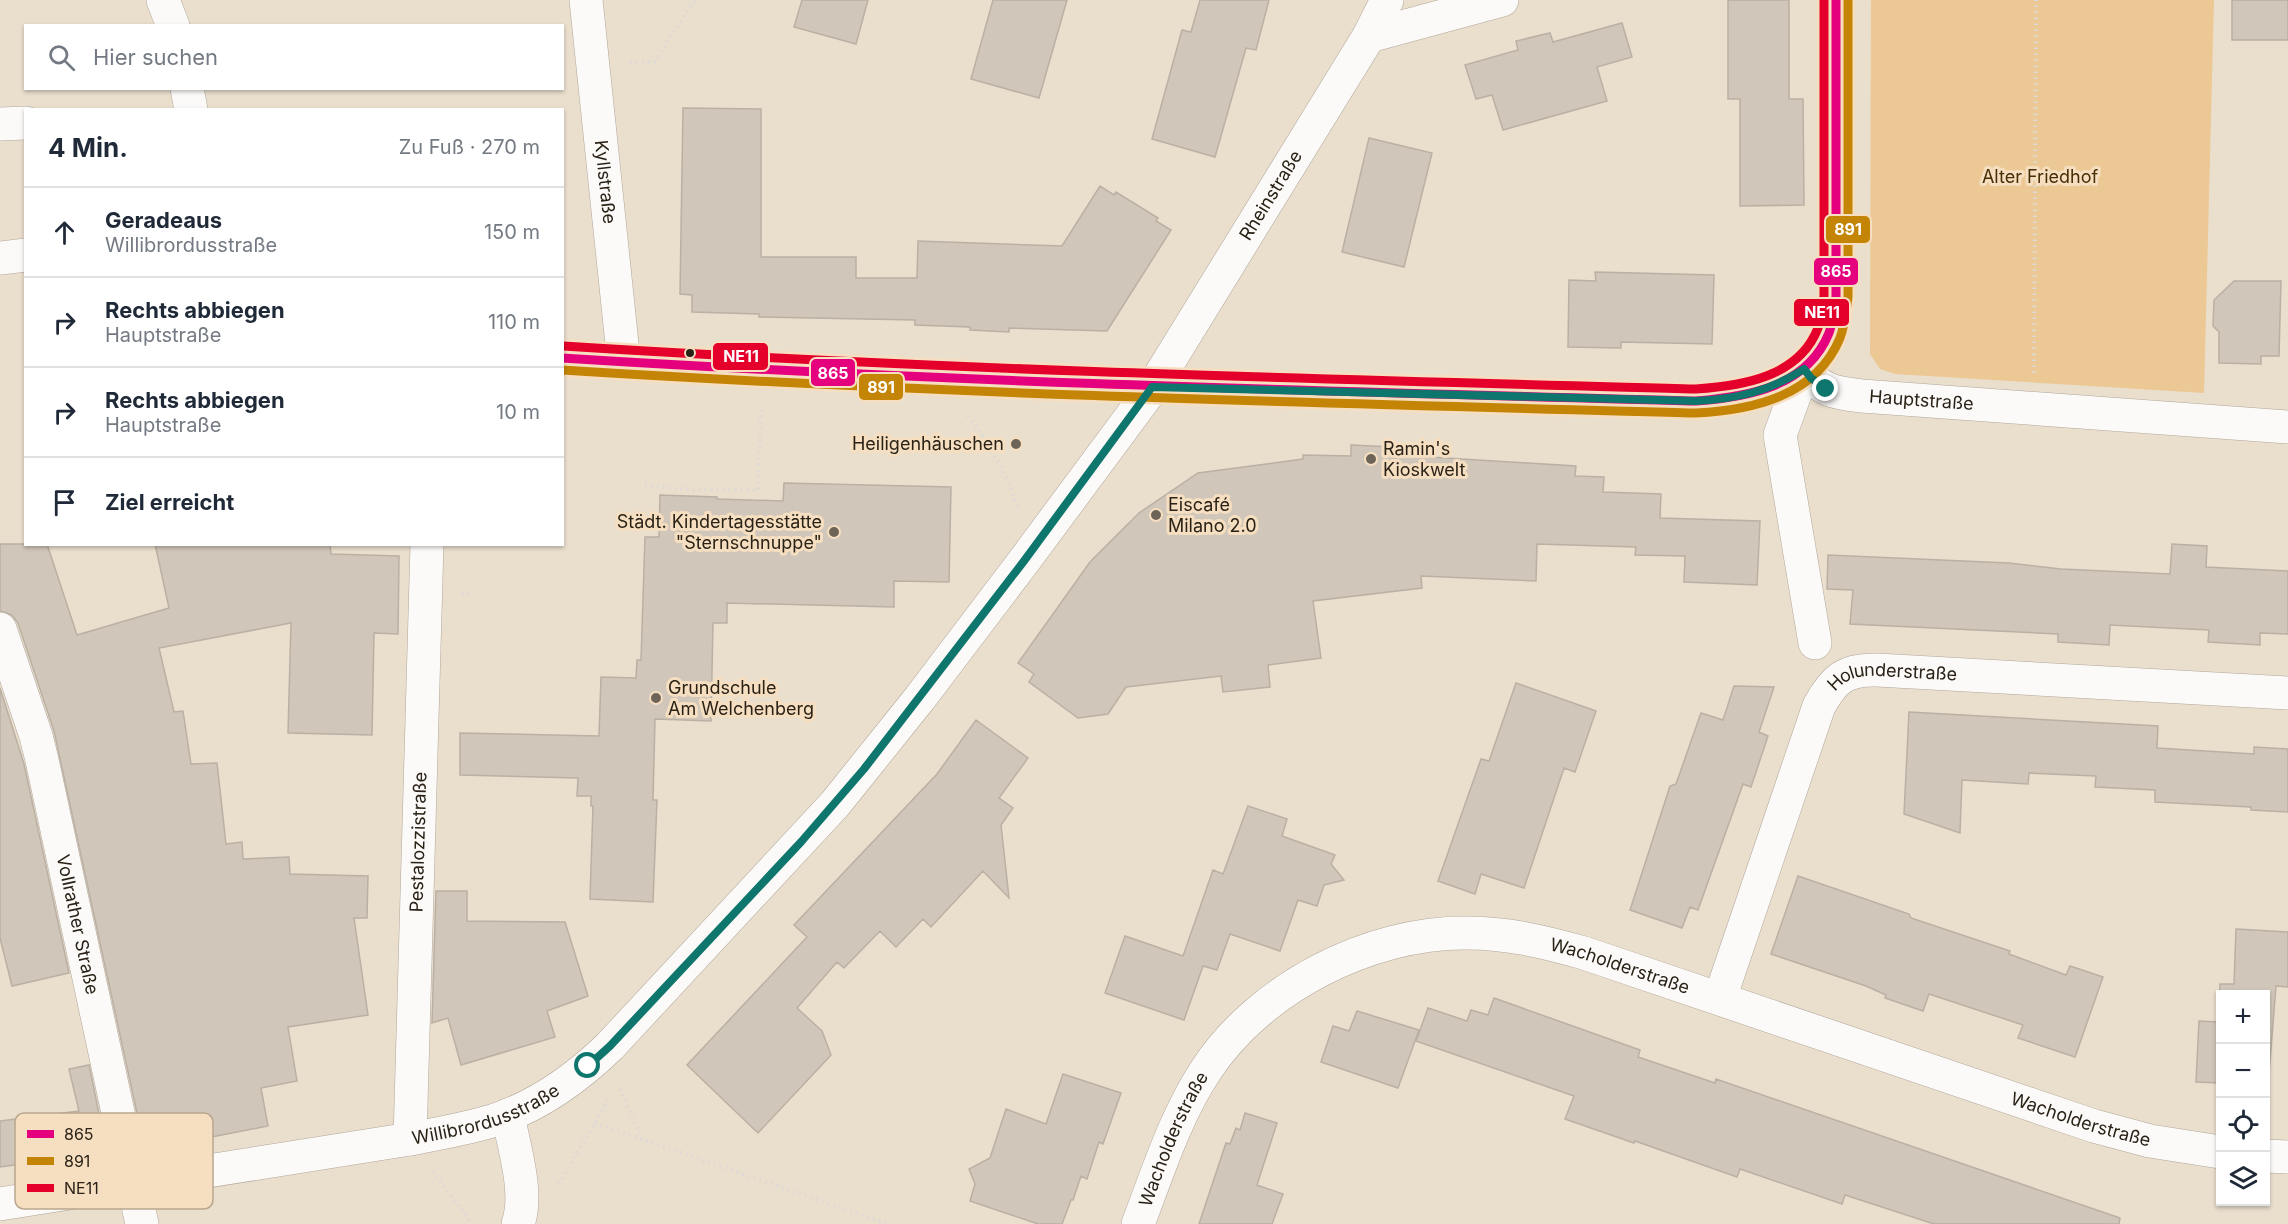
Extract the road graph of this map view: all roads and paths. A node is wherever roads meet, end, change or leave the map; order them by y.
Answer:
1 (163, 0) edge
2 (586, 0) edge
3 (695, 0) edge
4 (1387, 0) edge
5 (1502, 0) edge
6 (1836, 0) edge
7 (2040, 0) edge
8 (172, 24) edge
9 (1369, 36) junction
10 (593, 64) junction
11 (187, 90) edge
12 (191, 108) edge
13 (24, 123) edge
14 (0, 124) edge
15 (24, 255) edge
16 (0, 258) edge
17 (564, 358) edge
18 (624, 363) junction
19 (1804, 369) junction
20 (762, 371) junction
21 (935, 378) junction
22 (2034, 383) dead end
23 (1152, 387) junction
24 (2288, 427) edge
25 (645, 485) dead end
26 (427, 546) edge
27 (1024, 561) junction
28 (0, 629) edge
29 (1815, 643) dead end
30 (2288, 693) edge
31 (1720, 998) junction
32 (119, 1113) edge
33 (508, 1115) junction
34 (595, 1123) junction
35 (642, 1138) junction
36 (410, 1139) junction
37 (2216, 1151) edge
38 (2270, 1156) edge
39 (2288, 1157) edge
40 (213, 1170) edge
41 (555, 1192) dead end
42 (15, 1202) edge
43 (0, 1204) edge
44 (139, 1209) edge
45 (142, 1224) edge
46 (472, 1224) edge
47 (518, 1224) edge
48 (888, 1224) edge
49 (1138, 1224) edge

1 - 8 street
2 - 10 street, Kyllstraße
3 - 10 path
4 - 9 street, Rheinstraße
5 - 9 street
6 - 19 street
7 - 22 path
9 - 23 street, Rheinstraße
10 - 18 street, Kyllstraße
11 - 12 street
13 - 14 street
15 - 16 street
17 - 18 street
18 - 20 street
19 - 23 street
19 - 24 street, Hauptstraße
19 - 29 street
20 - 21 street
20 - 25 path
21 - 23 street
21 - 27 path
23 - 27 street, Willibrordusstraße
26 - 36 street, Pestalozzistraße
27 - 33 street, Willibrordusstraße
28 - 32 street, Vollrather Straße
30 - 31 street, Holunderstraße
31 - 37 street, Wacholderstraße
31 - 49 street, Wacholderstraße
33 - 36 street, Willibrordusstraße
33 - 47 street
34 - 35 path
34 - 35 path
34 - 41 path
35 - 48 path
36 - 40 street, Willibrordusstraße
36 - 46 path
38 - 39 street
42 - 43 street, Willibrordusstraße
44 - 45 street, Vollrather Straße

